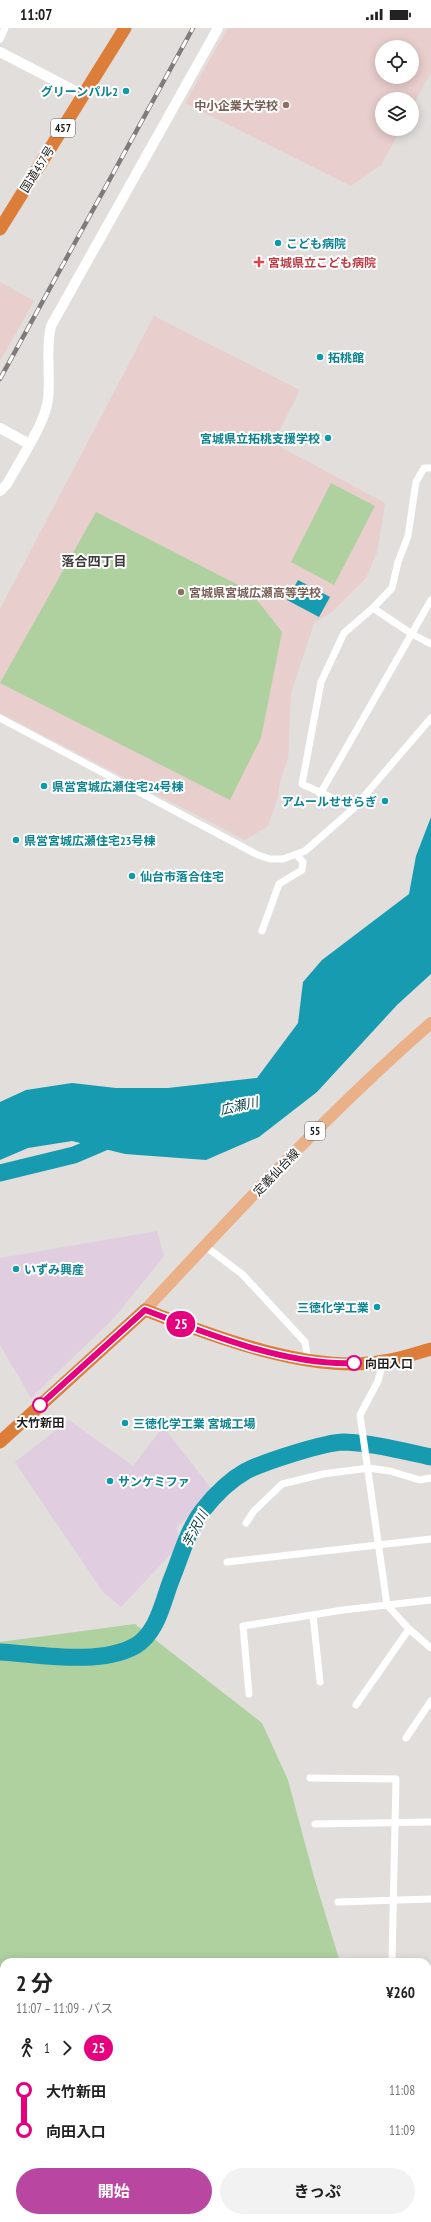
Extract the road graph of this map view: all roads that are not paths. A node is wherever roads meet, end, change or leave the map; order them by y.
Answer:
1 (5, 28) edge
2 (125, 28) edge
3 (218, 28) edge
4 (0, 39) edge
5 (0, 52) edge
6 (83, 95) junction
7 (0, 229) edge
8 (0, 428) edge
9 (29, 444) junction
10 (431, 468) edge
11 (0, 491) edge
12 (431, 600) edge
13 (373, 608) junction
14 (412, 634) junction
15 (431, 644) edge
16 (0, 718) edge
17 (431, 718) edge
18 (320, 794) junction
19 (354, 808) junction
20 (297, 855) junction
21 (262, 931) dead end
22 (431, 1023) edge
23 (205, 1246) junction
24 (145, 1310) junction
25 (431, 1349) edge
26 (308, 1362) junction
27 (383, 1362) junction
28 (0, 1442) edge
29 (367, 1466) junction
30 (431, 1478) edge
31 (246, 1523) dead end
32 (431, 1539) edge
33 (380, 1546) junction
34 (226, 1562) dead end
35 (431, 1600) edge
36 (387, 1605) junction
37 (313, 1615) junction
38 (409, 1629) junction
39 (431, 1648) edge
40 (320, 1682) dead end
41 (249, 1694) dead end
42 (431, 1700) edge
43 (356, 1705) dead end
44 (406, 1738) dead end
45 (310, 1778) dead end
46 (431, 1822) edge
47 (396, 1823) junction
48 (315, 1824) dead end
49 (431, 1899) edge
50 (392, 1901) junction
51 (338, 1902) dead end
52 (392, 1958) edge

1 - 4 street
2 - 6 highway, 国道457号 / 457
3 - 9 street
5 - 6 street
6 - 7 highway, 国道457号 / 457
8 - 9 street
9 - 11 street
10 - 13 street
12 - 14 street
13 - 14 street
13 - 18 street
14 - 15 street
14 - 18 street
16 - 20 street
17 - 19 street
18 - 19 street
19 - 20 street
20 - 21 street
22 - 23 main road, 定義仙台線 / 55
23 - 24 main road, 定義仙台線 / 55
23 - 26 street
24 - 26 highway
24 - 28 highway
25 - 27 highway
26 - 27 highway
27 - 29 street
29 - 30 street
29 - 31 street
29 - 33 street
32 - 33 street
33 - 34 street
33 - 36 street
35 - 36 street
36 - 37 street
36 - 38 street
37 - 40 street
37 - 41 street
38 - 39 street
38 - 43 street
42 - 44 street
45 - 47 street
46 - 47 street
47 - 48 street
47 - 50 street
49 - 50 street
50 - 51 street
50 - 52 street

